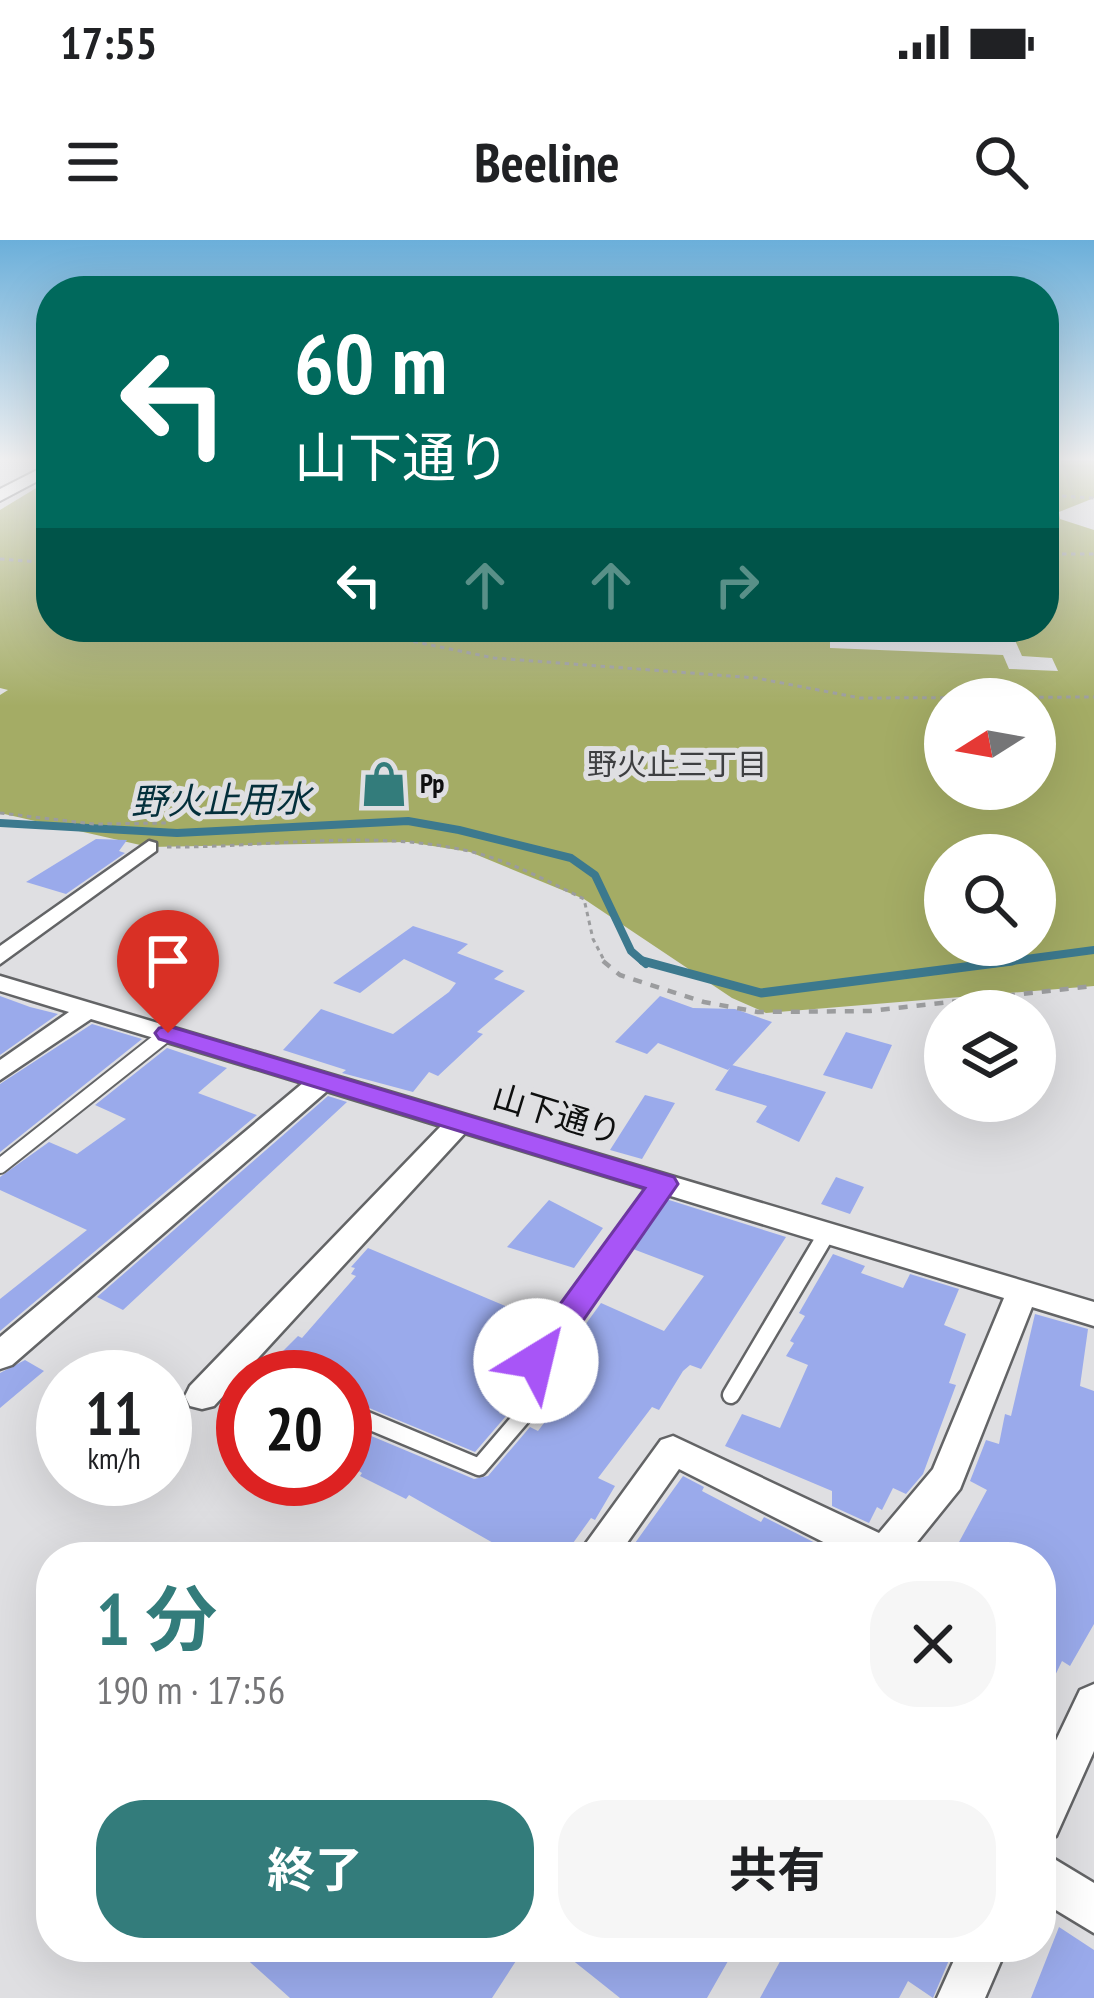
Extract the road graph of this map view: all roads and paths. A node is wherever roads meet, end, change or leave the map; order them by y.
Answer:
1 (1059, 554) edge
2 (1094, 554) edge
3 (0, 559) edge
4 (36, 562) edge
5 (416, 642) edge
6 (1094, 698) edge
7 (0, 813) edge
8 (169, 823) dead end
9 (149, 847) joint
10 (0, 957) edge
11 (0, 983) edge
12 (1094, 986) edge
13 (88, 1010) junction
14 (168, 1033) junction
15 (0, 1072) edge
16 (323, 1080) junction
17 (460, 1122) junction
18 (0, 1166) edge
19 (664, 1184) junction
20 (827, 1233) junction
21 (1022, 1292) junction
22 (1094, 1314) edge
23 (246, 1350) edge
24 (0, 1355) edge
25 (216, 1382) edge
26 (731, 1395) dead end
27 (202, 1396) dead end
28 (372, 1422) edge
29 (606, 1542) edge
30 (857, 1542) edge
31 (894, 1542) edge
32 (1094, 1704) edge
33 (1056, 1789) edge
34 (1056, 1884) edge
35 (1094, 1910) edge
36 (977, 1962) edge
37 (961, 1998) edge

1 - 2 path
3 - 4 path
5 - 6 path
7 - 8 path
9 - 10 street
9 - 12 path
11 - 13 street, 山下通り
13 - 14 street, 山下通り
13 - 15 street
14 - 16 street, 山下通り
14 - 18 lane
16 - 17 street, 山下通り
16 - 24 street
17 - 19 street, 山下通り
17 - 23 street
19 - 20 street, 山下通り
19 - 28 lane
20 - 21 street, 山下通り
20 - 26 lane
21 - 22 street, 山下通り
21 - 31 street
25 - 27 street
29 - 30 street
32 - 33 street
34 - 35 street
36 - 37 street

